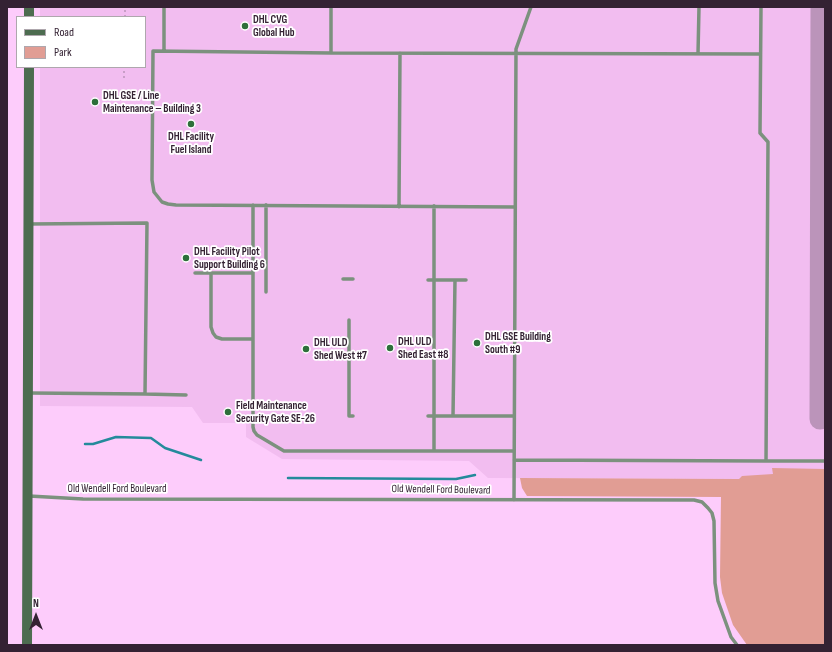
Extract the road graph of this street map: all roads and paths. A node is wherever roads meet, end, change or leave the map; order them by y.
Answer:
1 (164, 7) edge
2 (331, 7) edge
3 (531, 7) edge
4 (699, 7) edge
5 (761, 7) edge
6 (164, 51) junction
7 (330, 53) junction
8 (400, 53) junction
9 (516, 54) junction
10 (698, 54) junction
11 (759, 54) junction
12 (29, 68) edge
13 (124, 68) edge
14 (124, 78) dead end
15 (253, 205) junction
16 (266, 205) junction
17 (434, 206) junction
18 (399, 207) junction
19 (515, 207) junction
20 (28, 224) junction
21 (195, 273) dead end
22 (211, 273) junction
23 (253, 273) junction
24 (343, 279) dead end
25 (353, 279) dead end
26 (428, 280) dead end
27 (434, 280) junction
28 (455, 280) junction
29 (466, 280) dead end
30 (266, 292) dead end
31 (349, 320) dead end
32 (253, 339) junction
33 (28, 393) junction
34 (144, 394) junction
35 (186, 395) dead end
36 (353, 416) dead end
37 (428, 416) dead end
38 (434, 416) junction
39 (453, 416) junction
40 (514, 416) junction
41 (434, 451) junction
42 (514, 451) junction
43 (514, 460) junction
44 (766, 461) junction
45 (825, 461) edge
46 (27, 496) junction
47 (514, 500) junction
48 (27, 645) edge
49 (737, 645) edge

1 - 6 lane
2 - 7 lane
3 - 9 lane
4 - 10 lane
5 - 11 lane
6 - 7 lane
6 - 15 lane
7 - 8 lane
8 - 9 lane
8 - 18 lane
9 - 10 lane
9 - 19 lane
10 - 11 lane
11 - 44 lane
12 - 20 street
13 - 14 path
15 - 16 lane
15 - 23 lane
16 - 18 lane
16 - 30 lane
17 - 18 lane
17 - 19 lane
17 - 27 lane
19 - 40 lane
20 - 33 street
20 - 34 lane
21 - 22 lane
22 - 23 lane
22 - 32 lane
23 - 32 lane
24 - 25 lane
26 - 27 lane
27 - 28 lane
27 - 38 lane
28 - 29 lane
28 - 39 lane
31 - 36 lane
32 - 41 lane
33 - 34 lane
33 - 46 street
34 - 35 lane
37 - 38 lane
38 - 39 lane
38 - 41 lane
39 - 40 lane
40 - 42 lane
41 - 42 lane
42 - 43 lane
43 - 44 lane
43 - 47 lane
44 - 45 lane
46 - 47 lane, Old Wendell Ford Boulevard
46 - 48 street
47 - 49 lane, Old Wendell Ford Boulevard

